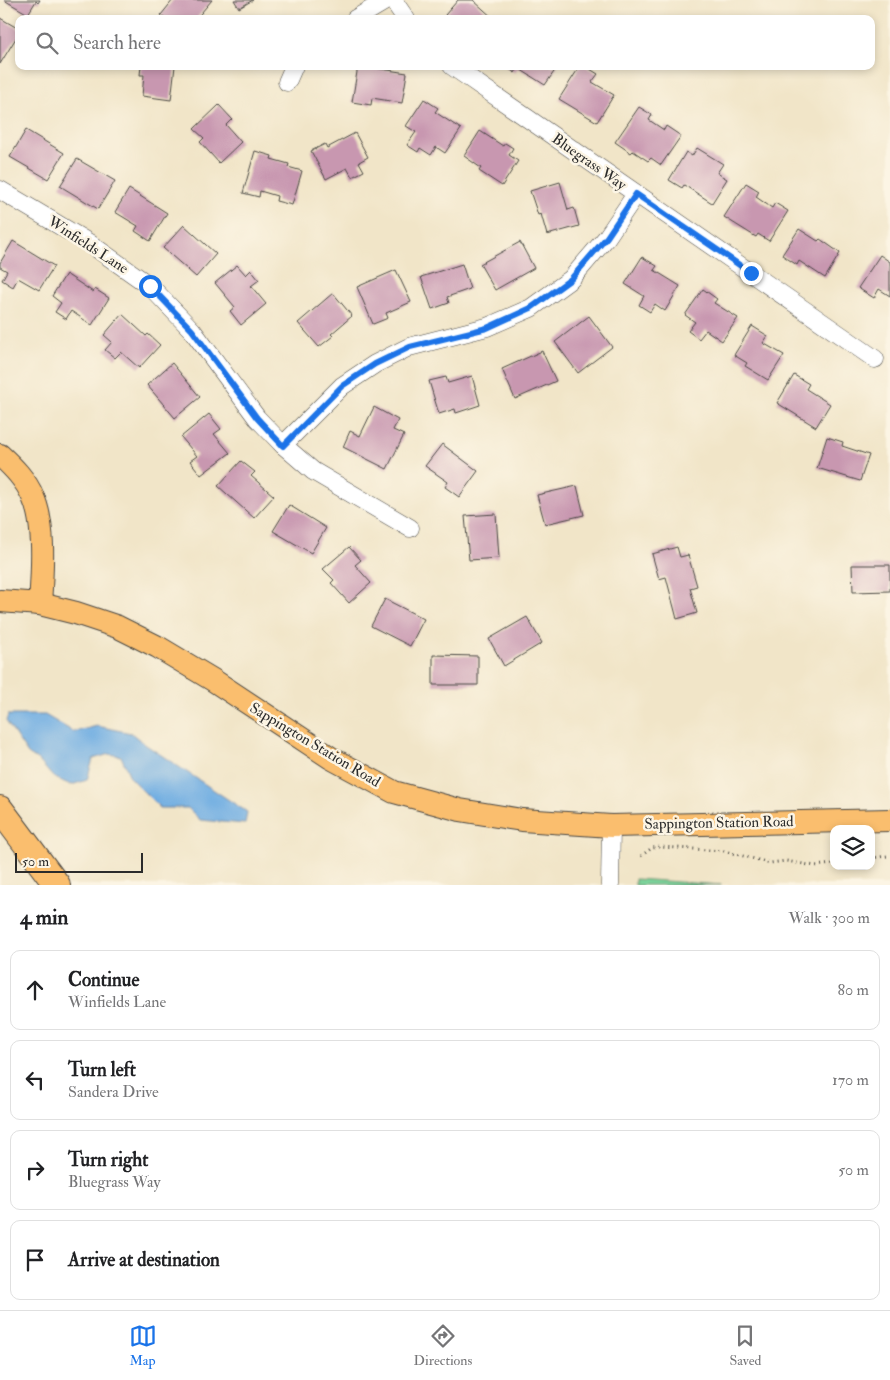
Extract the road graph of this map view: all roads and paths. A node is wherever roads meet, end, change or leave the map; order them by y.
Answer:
1 (387, 0) edge
2 (393, 0) edge
3 (361, 15) edge
4 (403, 15) edge
5 (458, 70) edge
6 (0, 190) edge
7 (636, 194) junction
8 (875, 359) dead end
9 (283, 446) junction
10 (0, 455) edge
11 (410, 528) dead end
12 (0, 602) edge
13 (40, 604) junction
14 (0, 809) edge
15 (890, 820) edge
16 (612, 826) junction
17 (641, 856) dead end
18 (887, 856) dead end
19 (875, 858) edge
20 (830, 864) edge
21 (57, 885) edge
22 (610, 885) edge

1 - 3 street
2 - 4 street
5 - 7 street, Bluegrass Way
6 - 9 street, Winfields Lane
7 - 8 street, Bluegrass Way
7 - 9 street
9 - 11 street, Winfields Lane
10 - 13 main road
12 - 13 main road, Sappington Station Road
13 - 16 main road, Sappington Station Road
14 - 21 highway
15 - 16 main road, Sappington Station Road
16 - 22 street
17 - 20 path
18 - 19 path

